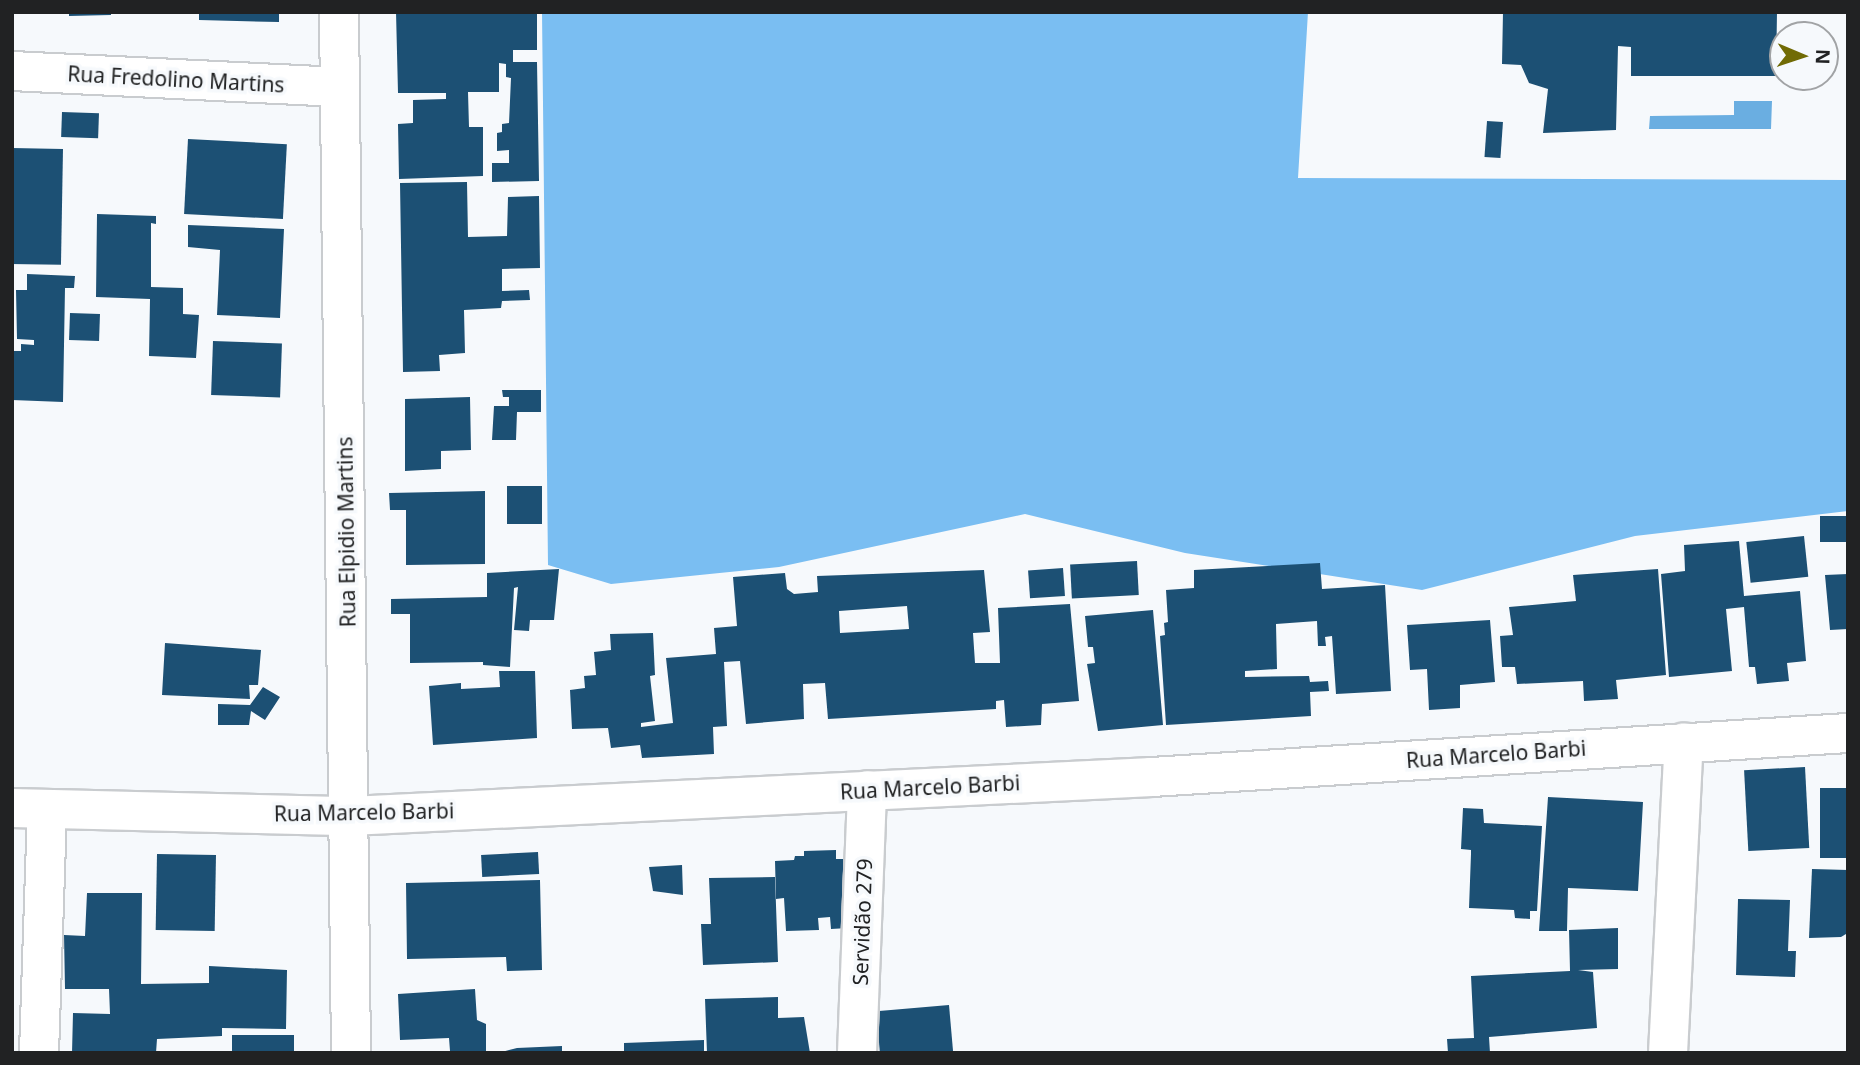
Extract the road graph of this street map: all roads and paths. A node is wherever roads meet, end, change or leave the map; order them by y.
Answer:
1 (339, 12) edge
2 (12, 71) edge
3 (340, 87) junction
4 (1848, 733) edge
5 (1684, 742) junction
6 (867, 790) junction
7 (29, 809) edge
8 (350, 816) junction
9 (39, 1053) edge
10 (351, 1053) edge
11 (857, 1053) edge
12 (1668, 1053) edge

1 - 3 street, Rua Elpidio Martins
2 - 3 street, Rua Fredolino Martins
3 - 8 street, Rua Elpidio Martins
4 - 5 street, Rua Marcelo Barbi
5 - 6 street, Rua Marcelo Barbi
5 - 12 street
6 - 8 street, Rua Marcelo Barbi
6 - 11 street, Servidão 279
7 - 8 street, Rua Marcelo Barbi
7 - 9 street
8 - 10 street, Rua Elpidio Martins

